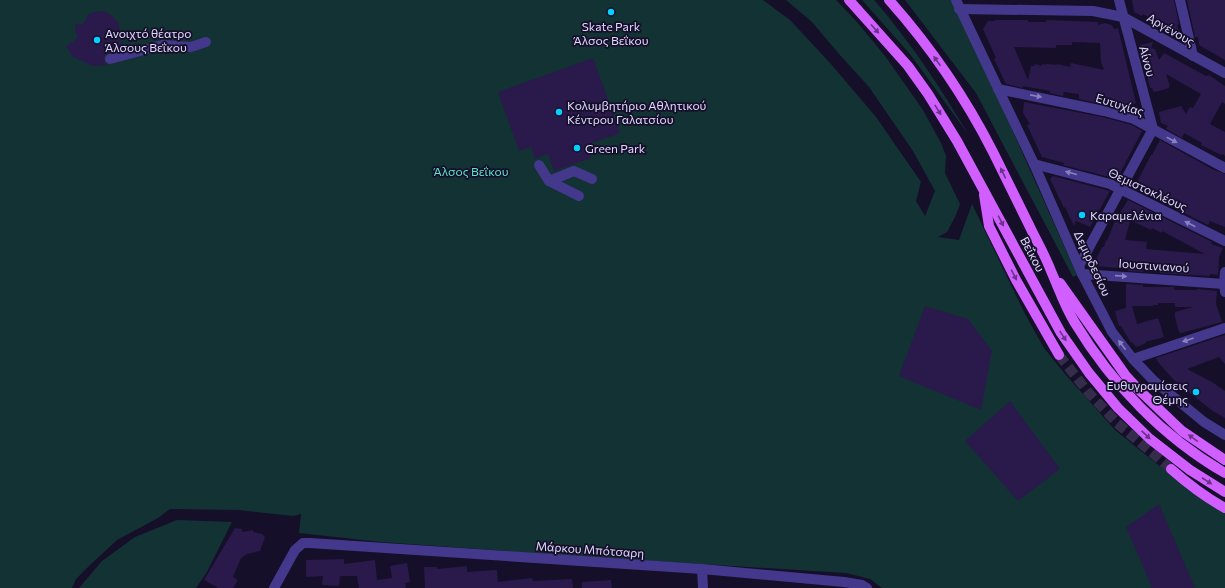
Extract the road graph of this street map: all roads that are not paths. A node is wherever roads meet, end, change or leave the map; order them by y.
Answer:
1 (849, 0) edge
2 (889, 0) edge
3 (1034, 0) edge
4 (1119, 0) edge
5 (1180, 0) edge
6 (958, 4) edge
7 (1036, 10) junction
8 (1123, 16) junction
9 (206, 42) dead end
10 (1193, 56) junction
11 (110, 58) dead end
12 (1225, 73) edge
13 (998, 89) junction
14 (1153, 129) junction
15 (1034, 164) junction
16 (539, 165) dead end
17 (1225, 168) edge
18 (592, 179) dead end
19 (549, 181) junction
20 (983, 187) junction
21 (1121, 188) junction
22 (579, 196) dead end
23 (1225, 241) edge
24 (1051, 270) junction
25 (1081, 270) junction
26 (1225, 272) edge
27 (1224, 288) edge
28 (1225, 328) edge
29 (1058, 355) tunnel mouth
30 (1133, 359) junction
31 (1225, 435) edge
32 (1225, 460) edge
33 (1171, 469) tunnel mouth
34 (1225, 473) edge
35 (1225, 492) edge
36 (1225, 508) edge
37 (702, 569) junction
38 (274, 588) edge
39 (703, 588) edge
40 (867, 588) edge

1 -> 20 main road, Βεΐκου
24 -> 2 main road, Βεΐκου
3 - 7 street
4 - 8 street, Αίνου
5 - 10 street
6 - 7 street, Αργένους
6 - 13 street, Δεμιρδεσίου
7 - 8 street, Αργένους
8 - 10 street, Αργένους
8 - 14 street, Αίνου
9 - 11 street
10 - 12 street, Αργένους
13 -> 14 street, Ευτυχίας
13 - 15 street, Δεμιρδεσίου
14 -> 17 street, Ευτυχίας
14 - 21 street
21 -> 15 street, Θεμιστοκλέους
15 - 25 street, Δεμιρδεσίου
16 - 19 street
18 - 19 street
19 - 22 street
20 -> 29 main road
20 -> 35 main road, Βεΐκου
23 -> 21 street, Θεμιστοκλέους
21 - 25 street
32 -> 24 main road
24 - 34 main road, Βεΐκου
25 -> 27 street, Ιουστινιανού
30 -> 25 street, Δεμιρδεσίου
26 - 27 street
28 -> 30 street
30 - 31 street, Δεμιρδεσίου
33 - 36 main road
37 - 38 street, Μάρκου Μπότσαρη
37 - 39 street
37 - 40 street, Μάρκου Μπότσαρη

